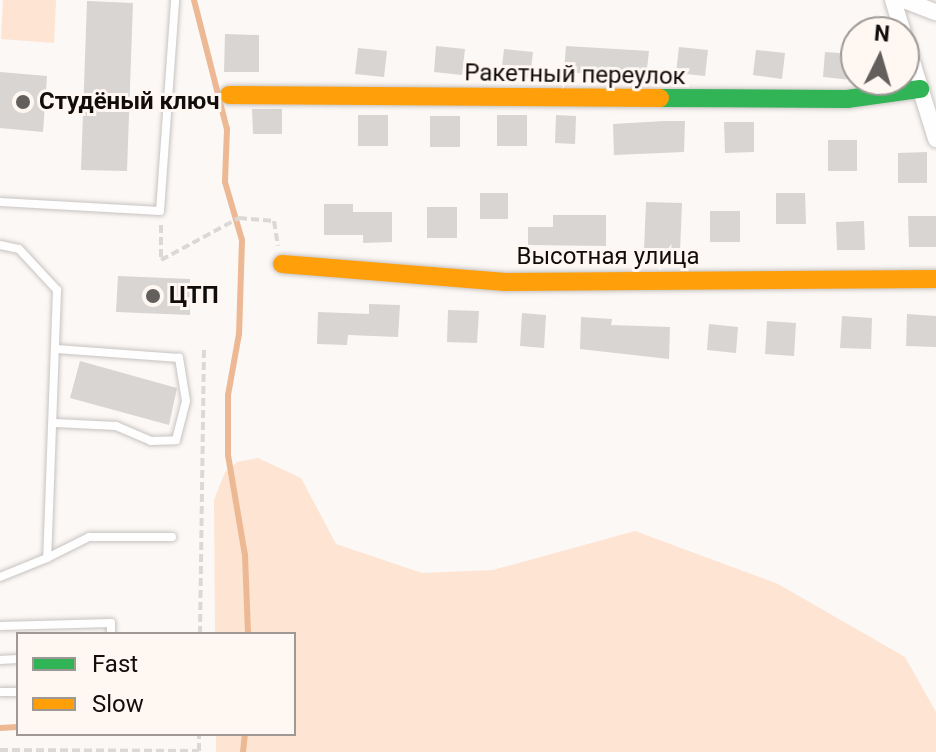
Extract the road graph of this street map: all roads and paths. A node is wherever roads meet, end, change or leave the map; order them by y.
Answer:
1 (175, 0) edge
2 (904, 0) edge
3 (936, 12) edge
4 (920, 89) edge
5 (229, 95) dead end
6 (869, 96) edge
7 (936, 139) edge
8 (0, 202) edge
9 (160, 211) junction
10 (0, 245) edge
11 (282, 264) joint
12 (936, 279) edge
13 (204, 347) dead end
14 (56, 349) junction
15 (55, 423) junction
16 (172, 537) dead end
17 (47, 558) junction
18 (0, 577) edge
19 (0, 626) edge
20 (111, 632) edge
21 (200, 632) edge
22 (199, 736) edge
23 (0, 750) edge

1 - 9 lane
2 - 3 street
4 - 7 street
5 - 6 street, Ракетный переулок
8 - 9 lane
9 - 11 path
10 - 14 lane
11 - 12 street, Высотная улица
13 - 21 path
14 - 15 lane
14 - 15 lane
15 - 17 lane
16 - 17 lane
17 - 18 lane
19 - 20 lane
22 - 23 path

